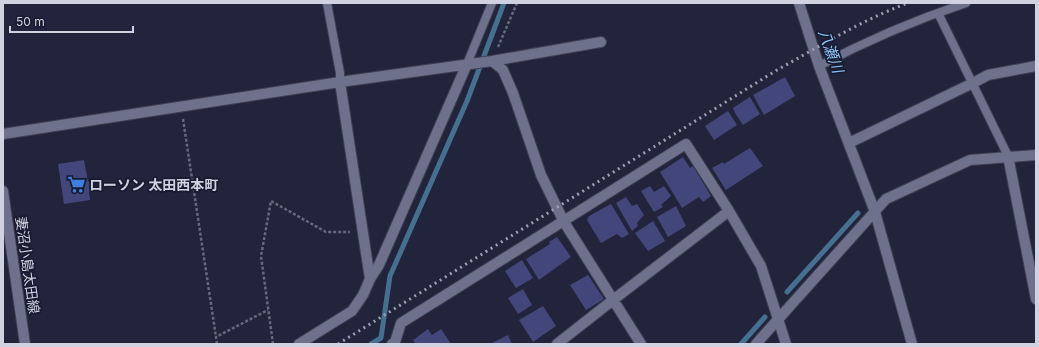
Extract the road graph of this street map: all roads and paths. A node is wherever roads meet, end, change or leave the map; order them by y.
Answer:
1 (327, 3) edge
2 (492, 3) edge
3 (517, 3) edge
4 (799, 3) edge
5 (966, 3) edge
6 (938, 12) junction
7 (601, 42) dead end
8 (492, 61) junction
9 (468, 64) junction
10 (819, 66) junction
11 (1036, 66) edge
12 (340, 82) junction
13 (973, 83) junction
14 (181, 107) junction
15 (3, 134) edge
16 (849, 143) junction
17 (1036, 155) edge
18 (1008, 156) junction
19 (3, 191) edge
20 (729, 211) junction
21 (875, 212) junction
22 (564, 222) junction
23 (363, 233) junction
24 (370, 279) junction
25 (1036, 299) edge
26 (613, 300) junction
27 (268, 310) junction
28 (778, 319) junction
29 (216, 337) junction
30 (25, 344) edge
31 (217, 344) edge
32 (273, 344) edge
33 (299, 344) edge
34 (392, 344) edge
35 (557, 344) edge
36 (641, 344) edge
37 (756, 344) edge
38 (786, 344) edge
39 (912, 344) edge

1 - 12 lane
2 - 9 lane
3 - 8 path
4 - 10 street
5 - 6 lane
6 - 10 lane
6 - 13 lane
7 - 8 street
8 - 9 street
8 - 22 street
9 - 12 street
9 - 24 street
10 - 16 street
11 - 13 street
12 - 14 street
12 - 23 street
13 - 16 street
13 - 18 lane
14 - 15 street
14 - 29 path
16 - 21 street
17 - 18 street
18 - 21 street
18 - 25 street
19 - 30 street, 妻沼小島太田線
20 - 22 street
20 - 26 street
20 - 28 street
21 - 28 street
21 - 39 street
22 - 26 street
22 - 34 street
23 - 24 street
23 - 27 path
24 - 33 street
26 - 35 street
26 - 36 street
27 - 29 path
27 - 32 path
28 - 37 street
28 - 38 street
29 - 31 path

